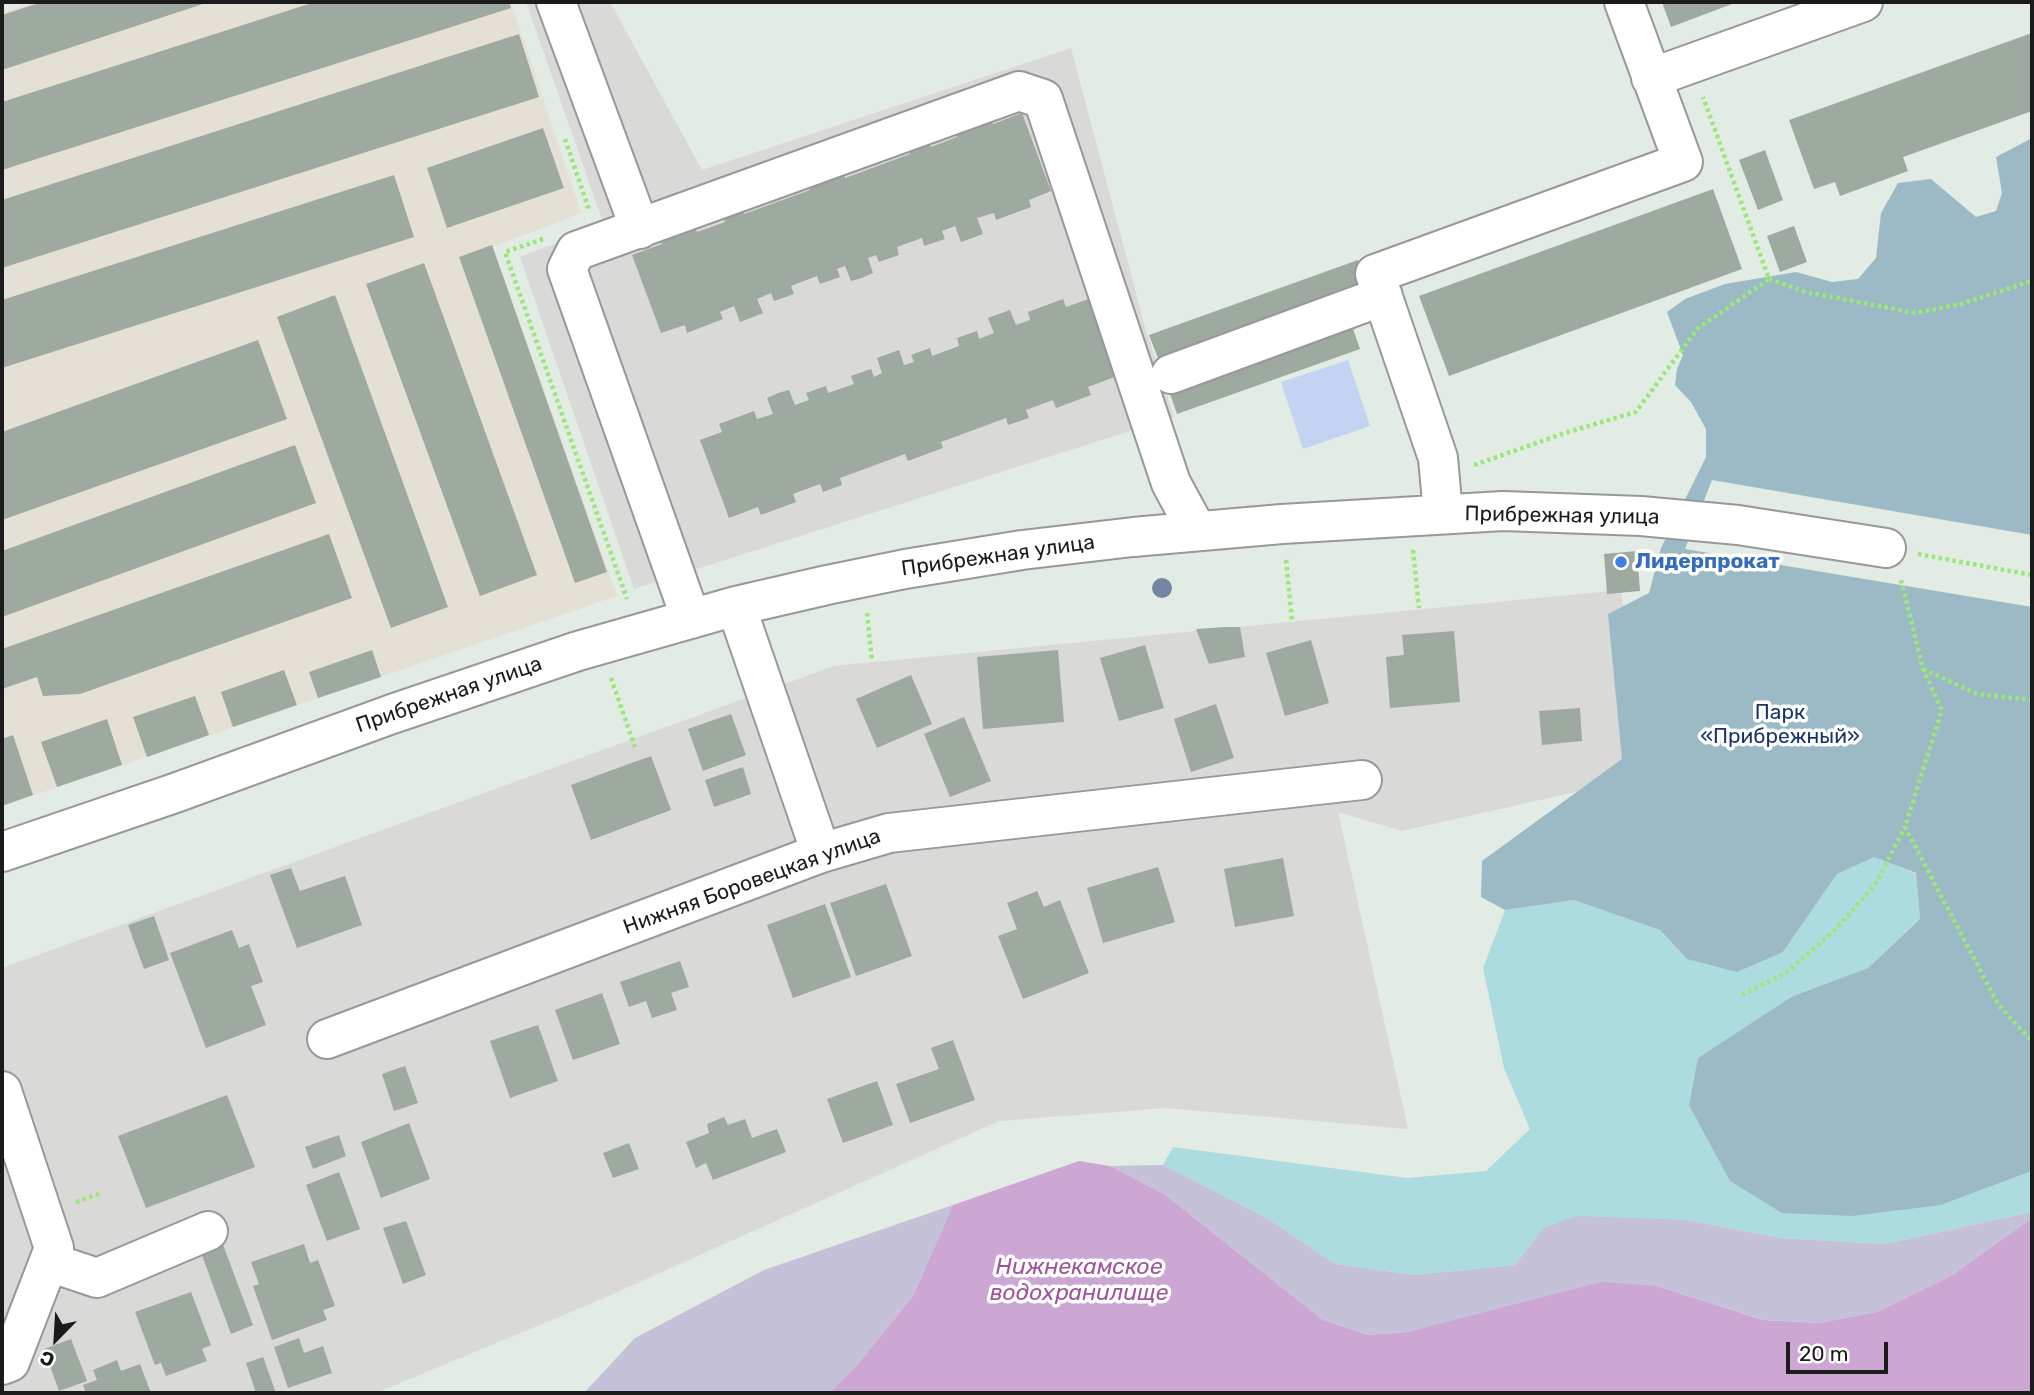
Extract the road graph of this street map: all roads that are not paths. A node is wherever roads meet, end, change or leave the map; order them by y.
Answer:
1 (556, 2) edge
2 (1624, 2) edge
3 (1863, 2) edge
4 (1651, 79) junction
5 (640, 229) junction
6 (1383, 296) junction
7 (1171, 374) dead end
8 (1431, 502) junction
9 (1197, 531) junction
10 (1890, 549) road end
11 (736, 606) junction
12 (691, 619) junction
13 (1362, 780) dead end
14 (2, 852) edge
15 (821, 853) junction
16 (327, 1039) dead end
17 (2, 1091) edge
18 (208, 1231) dead end
19 (51, 1255) junction
20 (2, 1365) edge

1 - 5 street
2 - 4 street
3 - 4 street
4 - 6 street
5 - 9 street
5 - 12 street
6 - 7 street
6 - 8 street
8 - 9 street, Прибрежная улица
8 - 10 street, Прибрежная улица
9 - 11 street, Прибрежная улица
11 - 12 street, Прибрежная улица
11 - 15 street
12 - 14 street, Прибрежная улица
13 - 15 street, Нижняя Боровецкая улица
15 - 16 street, Нижняя Боровецкая улица
17 - 19 street
18 - 19 street
19 - 20 street

